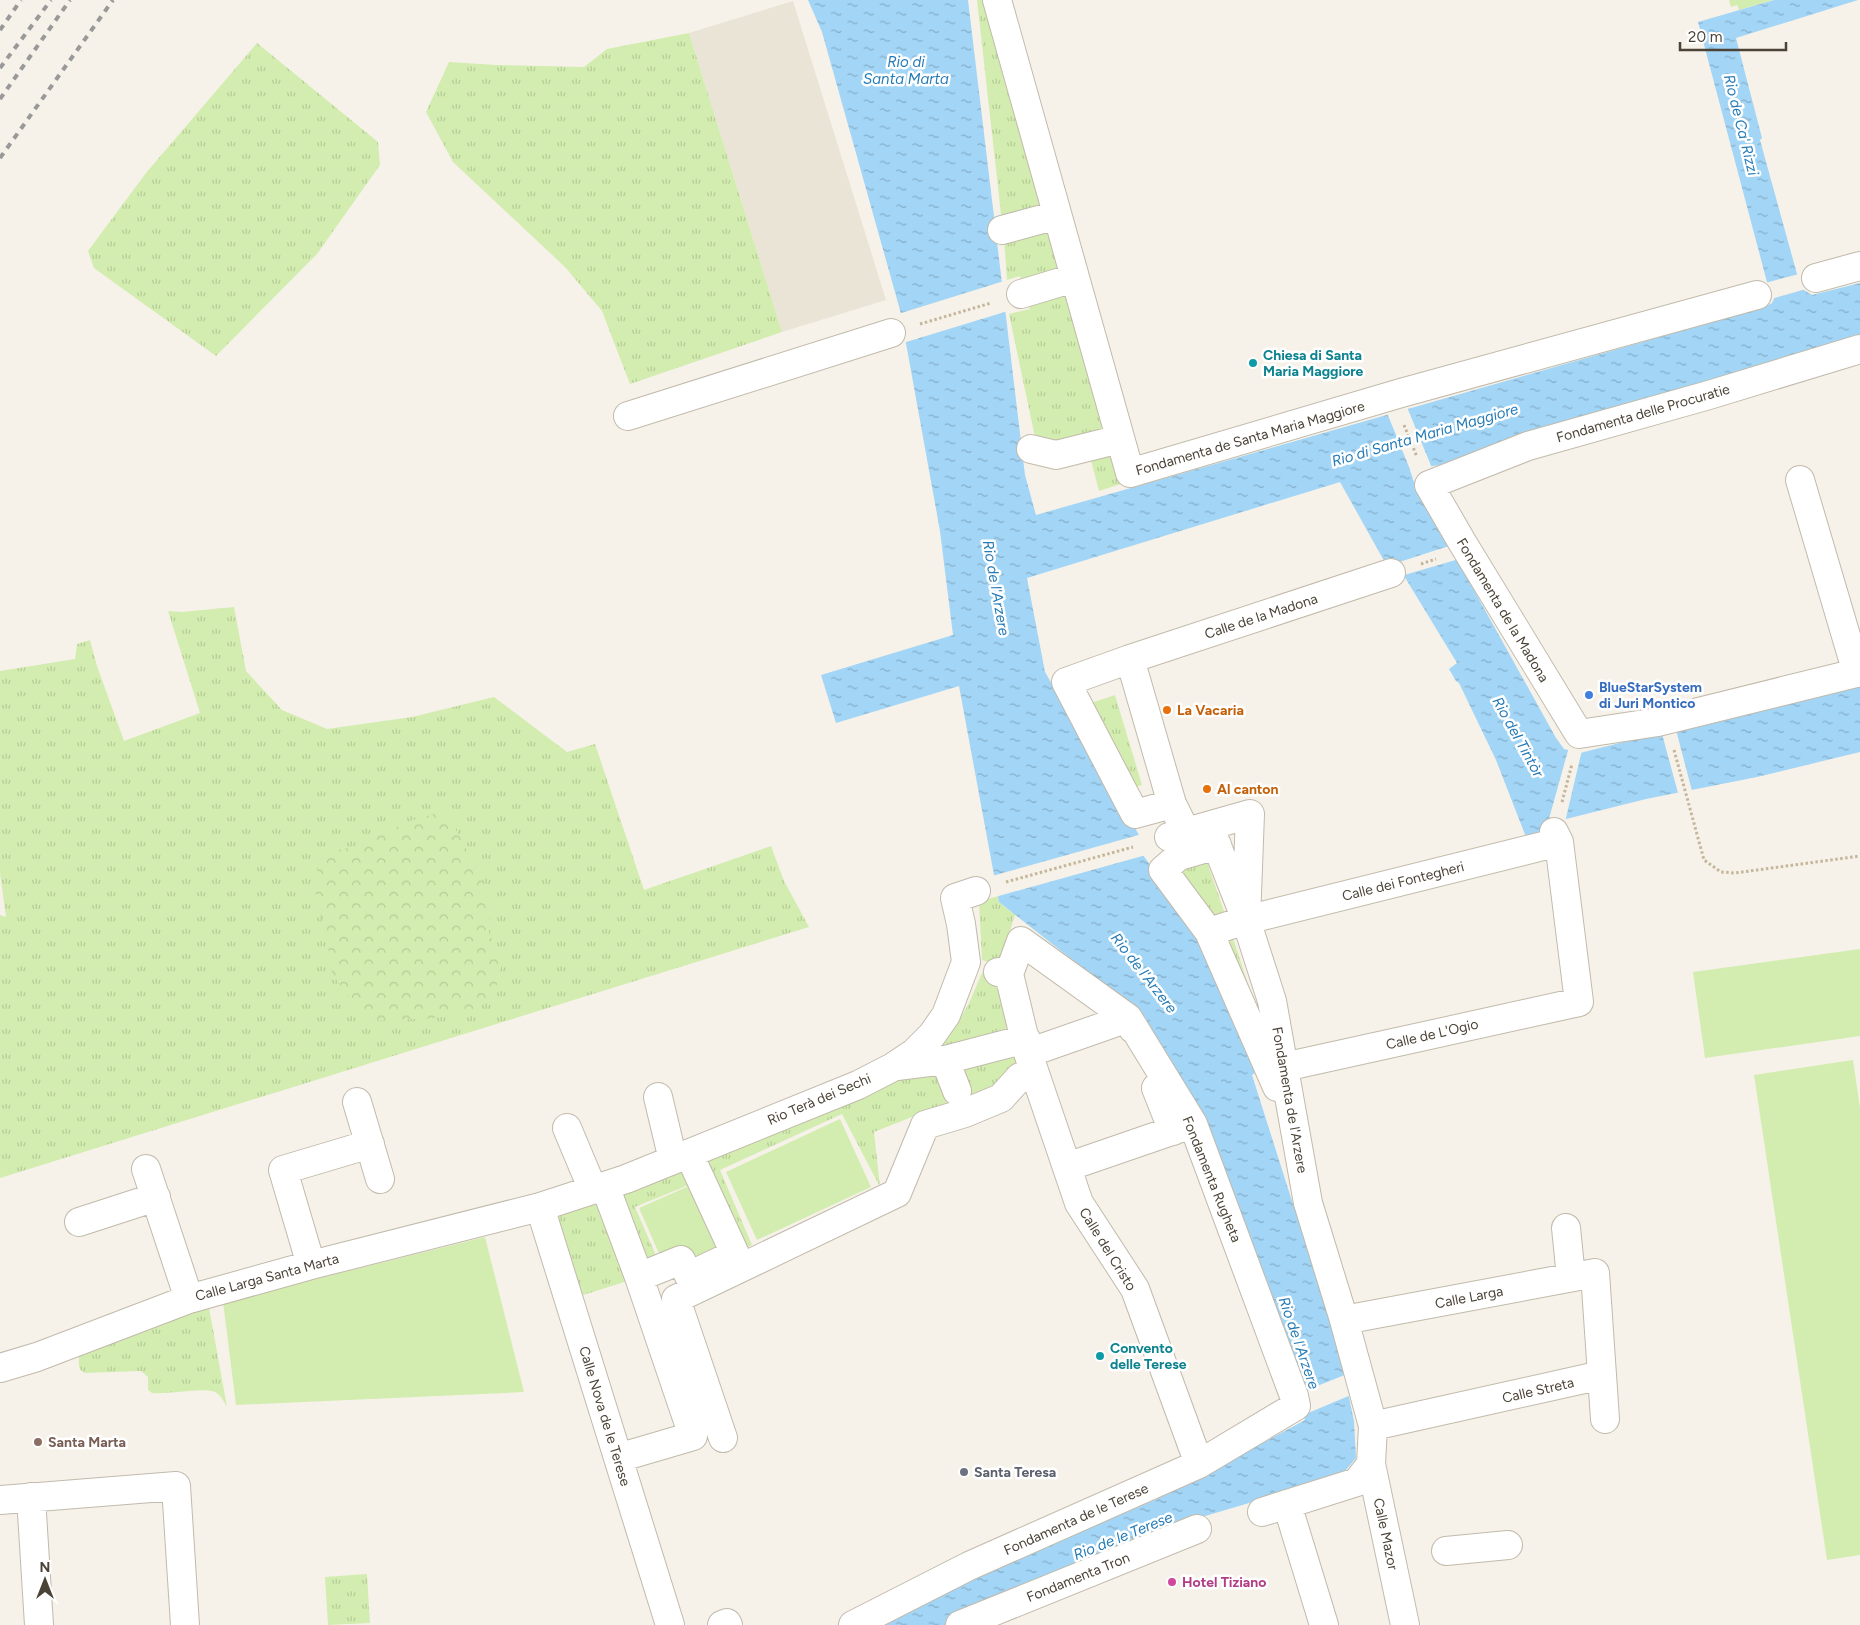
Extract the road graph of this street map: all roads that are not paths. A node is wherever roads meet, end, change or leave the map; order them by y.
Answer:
1 (996, 0) edge
2 (1057, 215) junction
3 (1002, 230) dead end
4 (1860, 266) edge
5 (1074, 278) junction
6 (1816, 278) dead end
7 (1021, 294) road end
8 (1758, 295) dead end
9 (891, 333) road end
10 (1860, 349) edge
11 (628, 416) dead end
12 (1120, 439) junction
13 (1031, 449) dead end
14 (1800, 480) dead end
15 (1429, 485) joint
16 (1392, 573) road end
17 (1128, 667) junction
18 (1858, 672) edge
19 (1170, 798) junction
20 (1194, 843) junction
21 (976, 890) road end
22 (1246, 920) junction
23 (1210, 932) junction
24 (989, 969) junction
25 (1272, 1000) junction
26 (1579, 1002) joint
27 (1243, 1009) junction
28 (1128, 1018) junction
29 (1025, 1056) junction
30 (945, 1060) junction
31 (893, 1067) junction
32 (1278, 1069) junction
33 (658, 1097) dead end
34 (357, 1102) dead end
35 (961, 1103) junction
36 (1183, 1127) junction
37 (567, 1128) dead end
38 (370, 1144) junction
39 (681, 1157) junction
40 (1068, 1167) junction
41 (146, 1169) dead end
42 (380, 1179) dead end
43 (599, 1188) junction
44 (156, 1197) junction
45 (540, 1207) junction
46 (79, 1222) dead end
47 (1566, 1228) dead end
48 (311, 1265) junction
49 (712, 1271) junction
50 (1583, 1275) junction
51 (639, 1277) junction
52 (197, 1302) junction
53 (1344, 1320) junction
54 (0, 1368) edge
55 (689, 1375) junction
56 (1602, 1376) junction
57 (1296, 1406) joint
58 (1605, 1419) dead end
59 (1373, 1426) junction
60 (723, 1438) dead end
61 (618, 1458) junction
62 (1199, 1464) junction
63 (1364, 1473) junction
64 (31, 1497) junction
65 (0, 1500) edge
66 (1197, 1529) dead end
67 (1508, 1545) dead end
68 (1446, 1551) dead end
69 (39, 1625) edge
70 (185, 1625) edge
71 (670, 1625) edge
72 (722, 1625) edge
73 (728, 1625) edge
74 (853, 1625) edge
75 (960, 1625) edge
76 (1324, 1625) edge
77 (1405, 1625) edge

1 - 2 street, Fondamenta de Santa Maria Maggiore
2 - 3 street
2 - 5 street, Fondamenta de Santa Maria Maggiore
4 - 6 street
5 - 7 street
5 - 12 street, Fondamenta de Santa Maria Maggiore
8 - 12 street, Fondamenta de Santa Maria Maggiore
9 - 11 street
10 - 15 street, Fondamenta delle Procuratie
12 - 13 street
14 - 18 street
15 - 18 street, Fondamenta de la Madona
16 - 17 street, Calle de la Madona
17 - 19 street
17 - 19 street, Calle de la Madona
17 - 20 street
19 - 20 street
20 - 22 street
20 - 22 street, Fondamenta de l'Arzere
20 - 23 street
21 - 24 street, Rio Terà dei Sechi
22 - 23 street, Calle dei Fontegheri
22 - 25 street, Fondamenta de l'Arzere
22 - 26 street, Calle dei Fontegheri
23 - 27 street
24 - 28 street, Fondamenta Rugheta
24 - 29 street, Calle del Cristo
24 - 31 street, Rio Terà dei Sechi
25 - 27 street
25 - 32 street, Fondamenta de l'Arzere
26 - 32 street, Calle de L'Ogio
27 - 32 street
28 - 29 street
28 - 36 street, Fondamenta Rugheta
29 - 30 street
29 - 35 street
29 - 40 street, Calle del Cristo
30 - 31 street
30 - 35 street
31 - 39 street, Rio Terà dei Sechi
32 - 53 street, Fondamenta de l'Arzere
33 - 39 street
34 - 38 street
35 - 49 street
36 - 40 street
36 - 57 street, Fondamenta Rugheta
37 - 43 street
38 - 42 street
38 - 48 street
39 - 43 street, Rio Terà dei Sechi
39 - 49 street
40 - 62 street, Calle del Cristo
41 - 44 street
43 - 45 street, Rio Terà dei Sechi
43 - 51 street
44 - 46 street
44 - 52 street
45 - 48 street, Calle Larga Santa Marta
45 - 61 street, Calle Nova de le Terese
47 - 50 street
48 - 52 street, Calle Larga Santa Marta
49 - 51 street
49 - 55 street
50 - 53 street, Calle Larga
50 - 56 street
51 - 55 street
52 - 54 street, Calle Larga Santa Marta
53 - 59 street, Fondamenta de l'Arzere
55 - 60 street
55 - 61 street
56 - 58 street
56 - 59 street, Calle Streta
57 - 62 street, Fondamenta de le Terese
59 - 63 street, Fondamenta de l'Arzere
61 - 71 street, Calle Nova de le Terese
62 - 74 street, Fondamenta de le Terese
63 - 76 street
63 - 77 street, Calle Mazor
64 - 65 street
64 - 69 street
64 - 70 street
66 - 75 street, Fondamenta Tron
67 - 68 street
72 - 73 street

